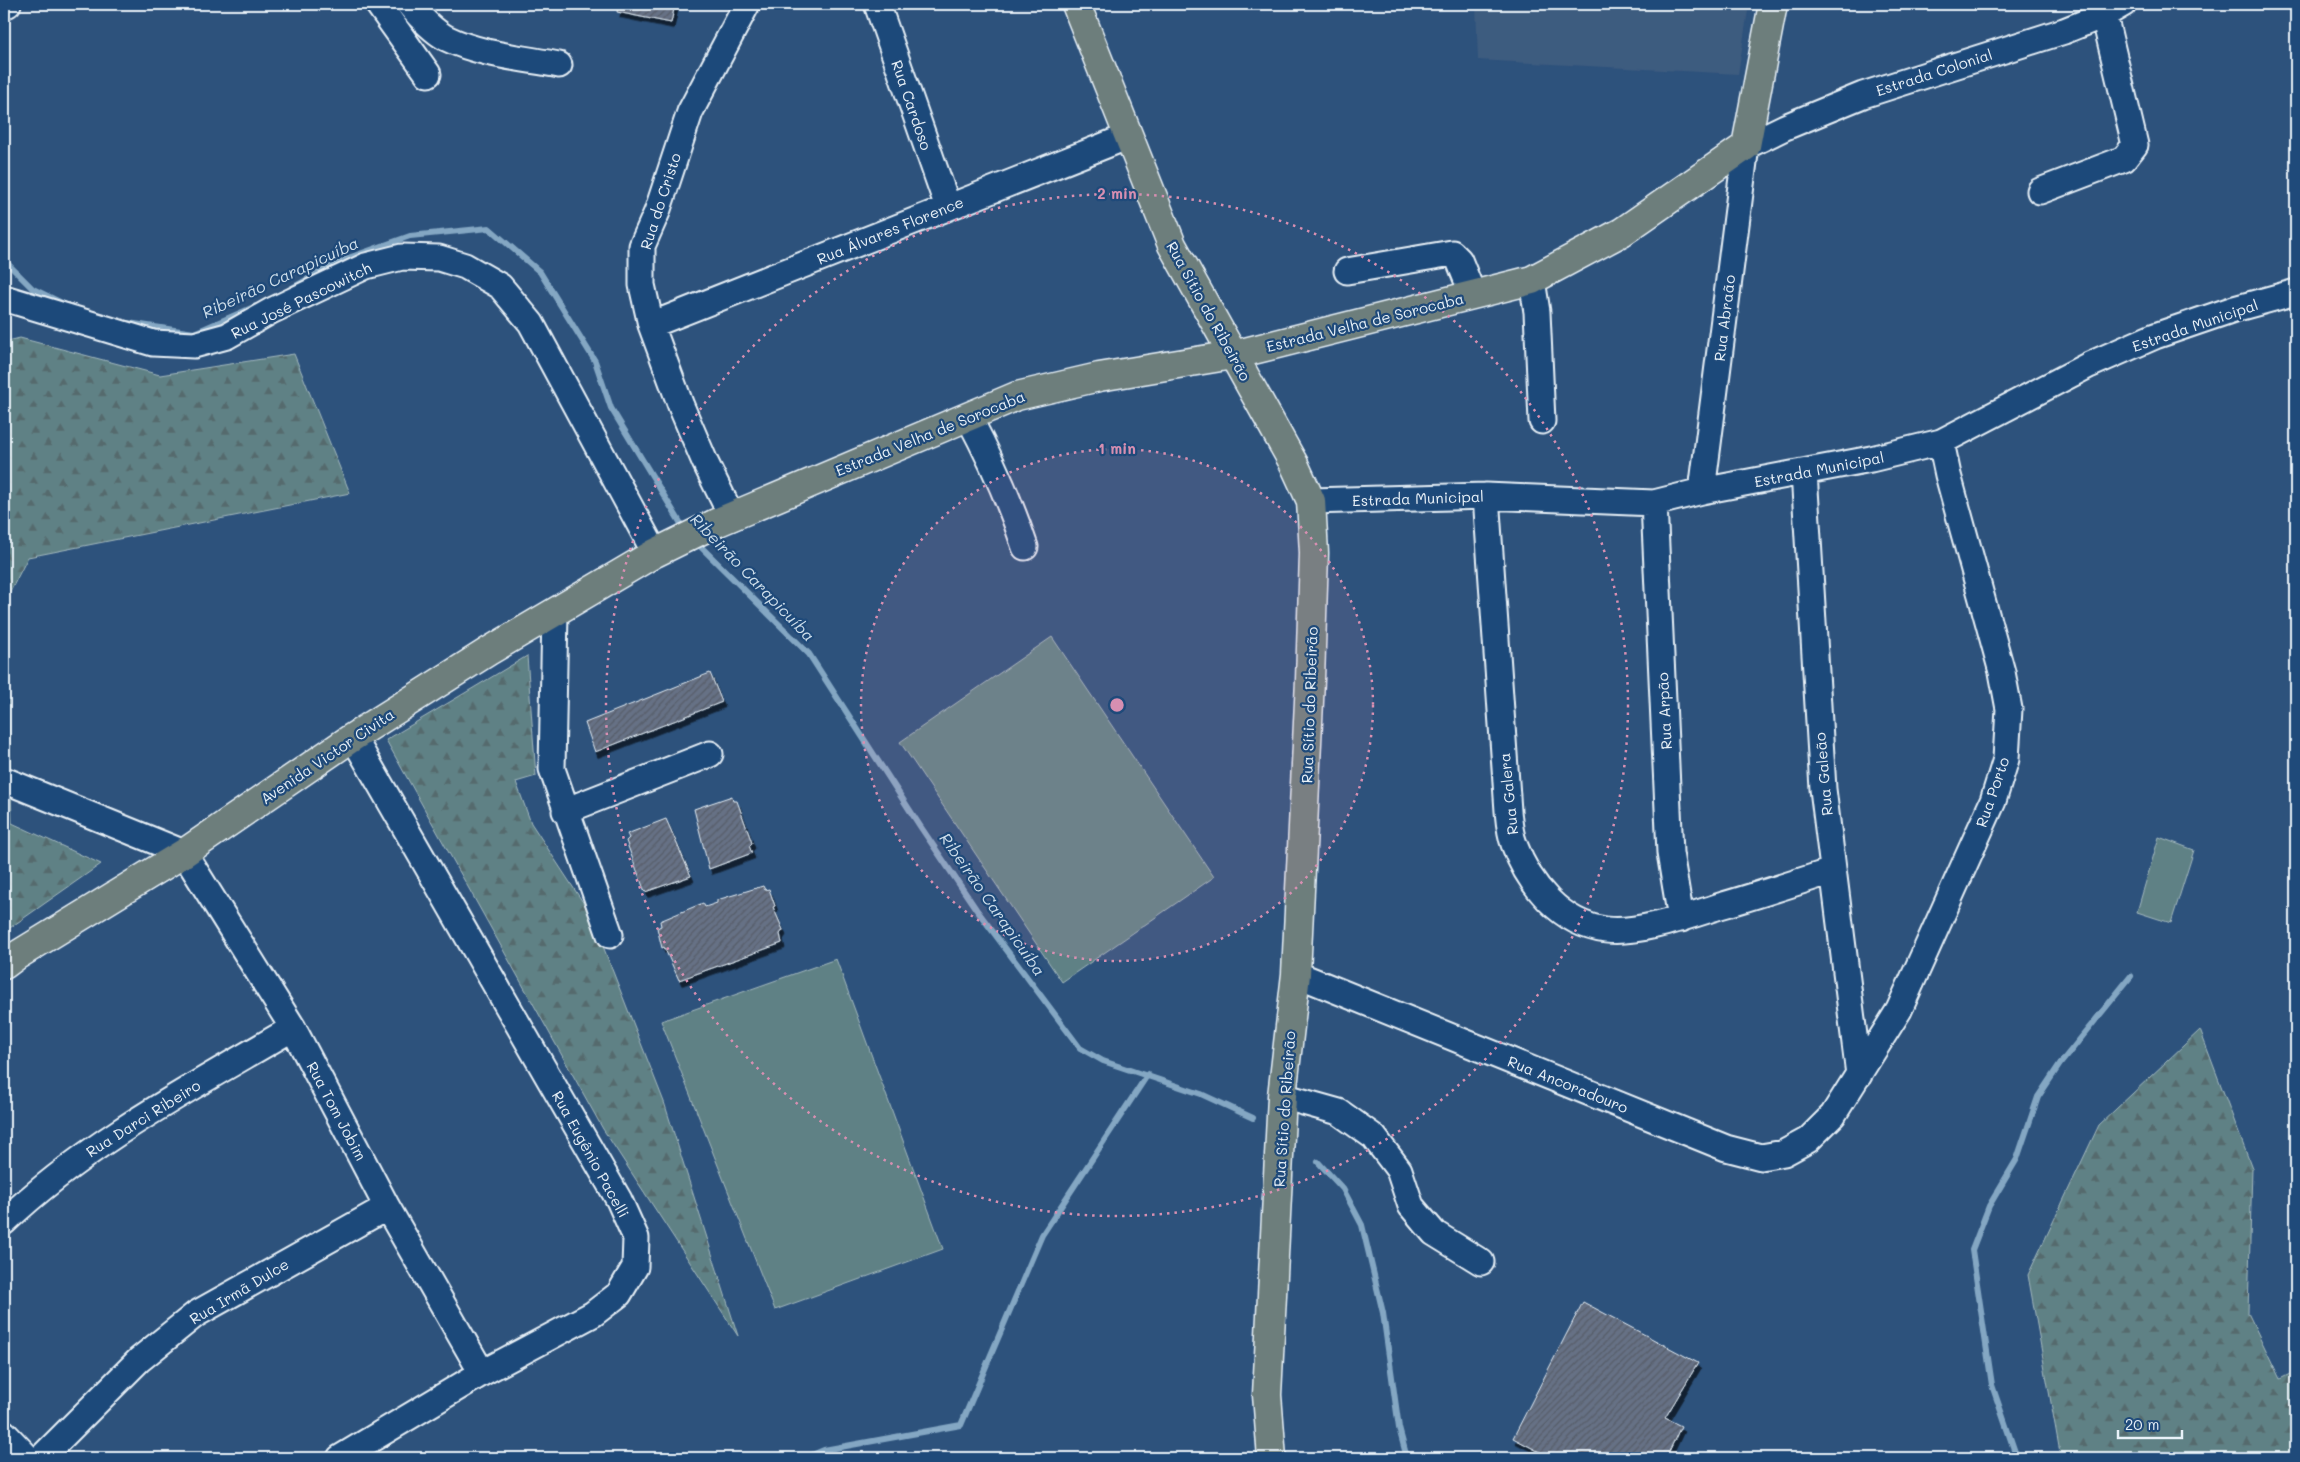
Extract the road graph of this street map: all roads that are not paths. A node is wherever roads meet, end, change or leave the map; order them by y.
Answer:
1 (8, 4) edge
2 (378, 4) edge
3 (409, 4) edge
4 (748, 4) edge
5 (877, 4) edge
6 (1076, 4) edge
7 (1773, 4) edge
8 (4, 6) edge
9 (2113, 10) edge
10 (559, 65) dead end
11 (428, 74) dead end
12 (1129, 136) junction
13 (1746, 146) junction
14 (2040, 191) dead end
15 (948, 207) junction
16 (1347, 271) dead end
17 (1532, 280) junction
18 (2296, 292) edge
19 (1474, 295) junction
20 (4, 298) edge
21 (651, 325) junction
22 (1232, 355) junction
23 (968, 416) junction
24 (1542, 422) dead end
25 (1941, 442) junction
26 (1804, 472) junction
27 (1702, 491) junction
28 (1486, 496) junction
29 (1311, 501) junction
30 (1654, 503) junction
31 (724, 520) junction
32 (1025, 547) dead end
33 (661, 549) junction
34 (555, 612) junction
35 (353, 737) junction
36 (710, 754) dead end
37 (4, 780) edge
38 (565, 811) junction
39 (184, 852) junction
40 (1832, 871) junction
41 (1681, 919) junction
42 (610, 935) dead end
43 (4, 965) edge
44 (1296, 974) junction
45 (293, 1028) junction
46 (1859, 1075) junction
47 (1282, 1096) junction
48 (1833, 1116) joint
49 (387, 1207) junction
50 (4, 1222) edge
51 (1482, 1262) dead end
52 (482, 1372) junction
53 (4, 1433) edge
54 (28, 1458) edge
55 (42, 1458) edge
56 (340, 1458) edge
57 (1272, 1458) edge

1 - 8 street
2 - 11 street
3 - 10 street
4 - 21 street, Rua do Cristo
5 - 15 street, Rua Cardoso
6 - 12 main road, Rua Sítio do Ribeirão
7 - 13 main road
9 - 13 street, Estrada Colonial
9 - 14 street
12 - 15 street, Rua Álvares Florence
12 - 22 main road, Rua Sítio do Ribeirão
13 - 17 main road, Estrada Velha de Sorocaba
13 - 27 street, Rua Abraão
15 - 21 street, Rua Álvares Florence
16 - 19 street
17 - 19 main road, Estrada Velha de Sorocaba
17 - 24 street
18 - 25 street, Estrada Municipal
19 - 22 main road, Estrada Velha de Sorocaba
20 - 33 street, Rua José Pascowitch
21 - 31 street, Rua do Cristo
22 - 23 main road, Estrada Velha de Sorocaba
22 - 29 main road, Rua Sítio do Ribeirão
23 - 31 main road, Estrada Velha de Sorocaba
23 - 32 street
25 - 26 street, Estrada Municipal
25 - 46 street, Rua Porto
26 - 27 street, Estrada Municipal
26 - 40 street, Rua Galeão
27 - 30 street, Estrada Municipal
28 - 29 street, Estrada Municipal
28 - 30 street, Estrada Municipal
28 - 41 street, Rua Galera
29 - 44 main road, Rua Sítio do Ribeirão
30 - 41 street, Rua Arpão
31 - 33 main road, Estrada Velha de Sorocaba
33 - 34 main road, Avenida Victor Civita
34 - 35 main road, Avenida Victor Civita
34 - 38 street
35 - 39 main road, Avenida Victor Civita
35 - 52 street, Rua Eugênio Pacelli
36 - 38 street
37 - 39 street
38 - 42 street
39 - 43 main road, Avenida Victor Civita
39 - 45 street, Rua Tom Jobim
40 - 41 street, Rua Galera
40 - 46 street, Rua Galeão
44 - 47 main road, Rua Sítio do Ribeirão
44 - 48 street, Rua Ancoradouro
45 - 49 street, Rua Tom Jobim
45 - 50 street, Rua Darci Ribeiro
46 - 48 street, Rua Porto
47 - 51 street
47 - 57 main road, Rua Sítio do Ribeirão
49 - 52 street, Rua Tom Jobim
49 - 55 street, Rua Irmã Dulce
52 - 56 street, Rua Eugênio Pacelli
53 - 54 street

